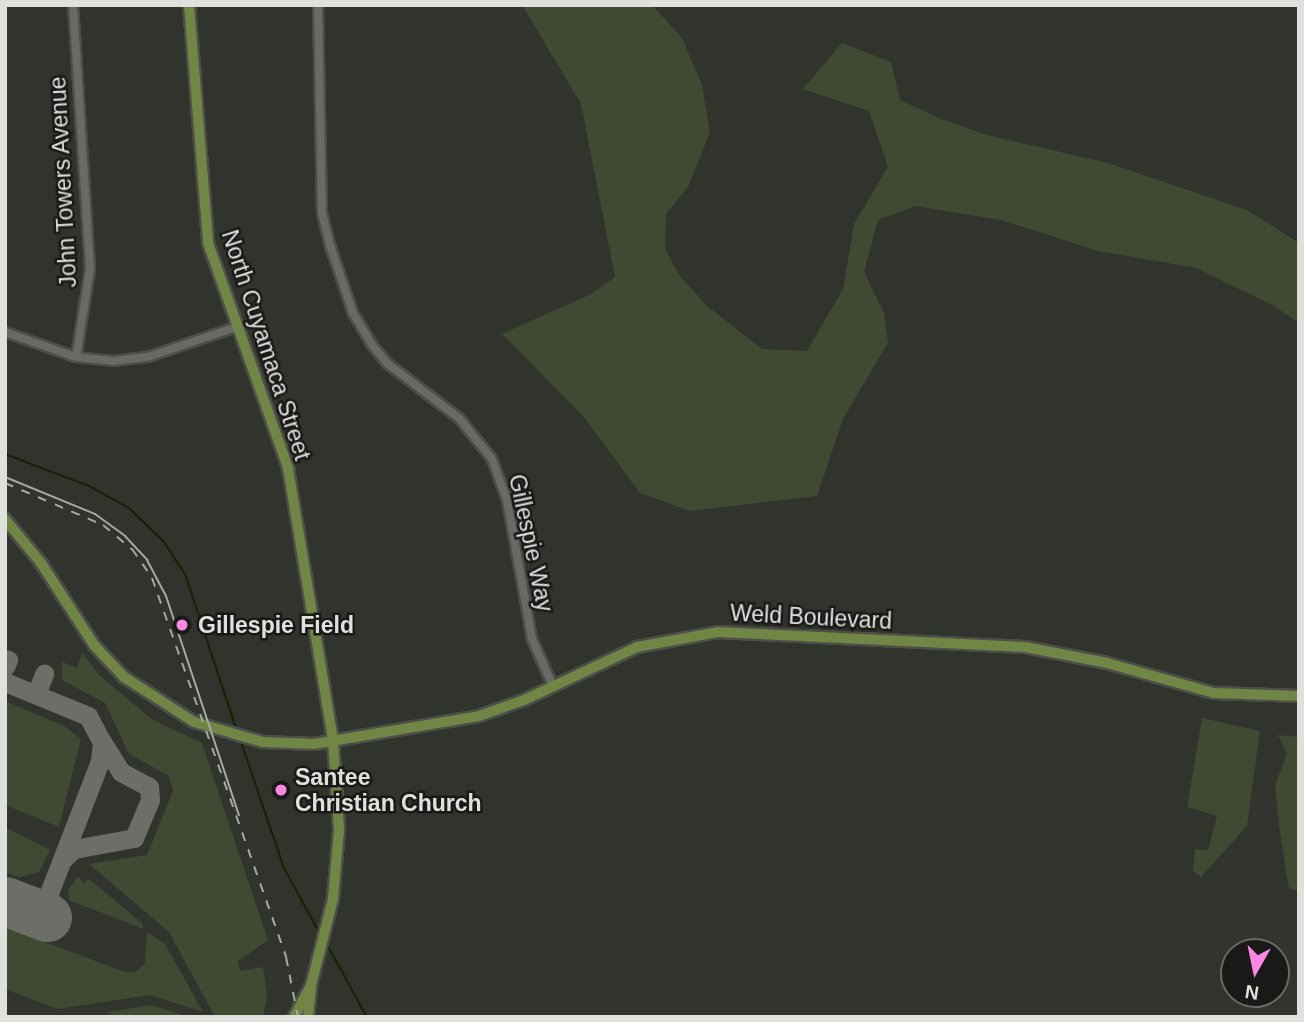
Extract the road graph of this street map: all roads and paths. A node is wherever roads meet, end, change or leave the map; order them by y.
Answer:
1 (74, 5) edge
2 (189, 5) edge
3 (318, 5) edge
4 (236, 327) junction
5 (5, 332) edge
6 (76, 358) junction
7 (5, 519) edge
8 (553, 686) junction
9 (1298, 694) edge
10 (333, 741) junction
11 (311, 985) junction
12 (294, 1017) edge
13 (308, 1017) edge

1 - 6 street, John Towers Avenue
2 - 4 main road, North Cuyamaca Street
3 - 8 street, Gillespie Way
4 - 6 street
4 - 10 main road, North Cuyamaca Street
5 - 6 street
7 - 10 main road, Weld Boulevard
8 - 9 main road, Weld Boulevard
8 - 10 main road, Weld Boulevard
10 - 11 main road, North Cuyamaca Street
11 - 12 main road, North Cuyamaca Street
11 - 13 main road, North Cuyamaca Street

